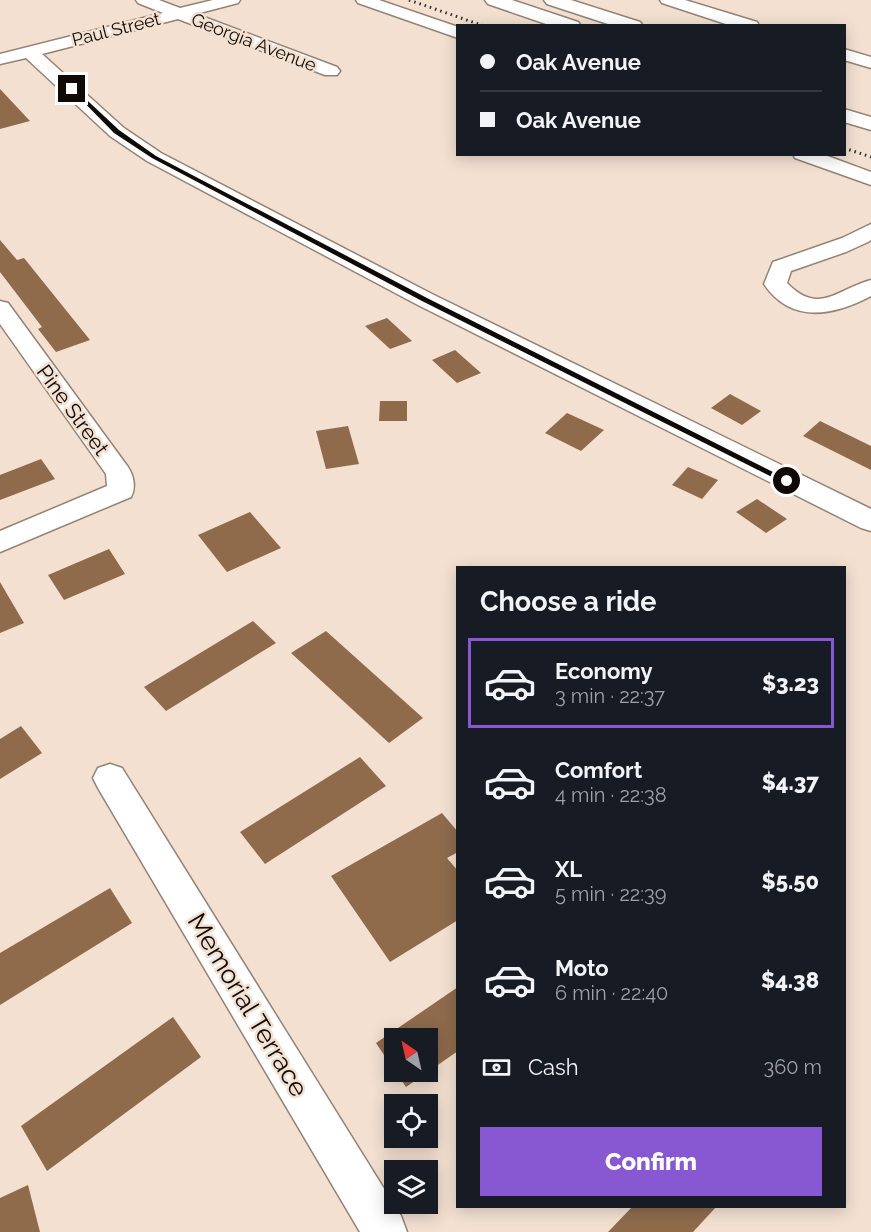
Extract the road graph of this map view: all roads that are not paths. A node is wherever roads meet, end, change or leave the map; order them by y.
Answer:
1 (144, 0) edge
2 (232, 0) edge
3 (364, 0) edge
4 (494, 0) edge
5 (553, 0) edge
6 (668, 0) edge
7 (713, 6) edge
8 (177, 13) junction
9 (566, 24) edge
10 (627, 24) edge
11 (747, 24) edge
12 (456, 32) edge
13 (28, 51) junction
14 (846, 55) edge
15 (0, 58) edge
16 (871, 63) edge
17 (331, 71) dead end
18 (846, 116) edge
19 (871, 124) edge
20 (808, 156) edge
21 (871, 179) edge
22 (871, 230) edge
23 (871, 287) edge
24 (0, 308) edge
25 (871, 521) edge
26 (0, 542) edge
27 (110, 778) dead end
28 (385, 1232) edge

1 - 8 street, Georgia Avenue
2 - 8 street, Paul Street
3 - 12 street
4 - 9 main road
5 - 10 main road
6 - 7 street
7 - 11 street
8 - 13 street, Paul Street
8 - 17 street, Georgia Avenue
13 - 15 street, Paul Street
13 - 25 street
14 - 16 street
18 - 19 main road
20 - 21 street
22 - 23 street
24 - 26 street, Pine Street
27 - 28 street, Memorial Terrace

